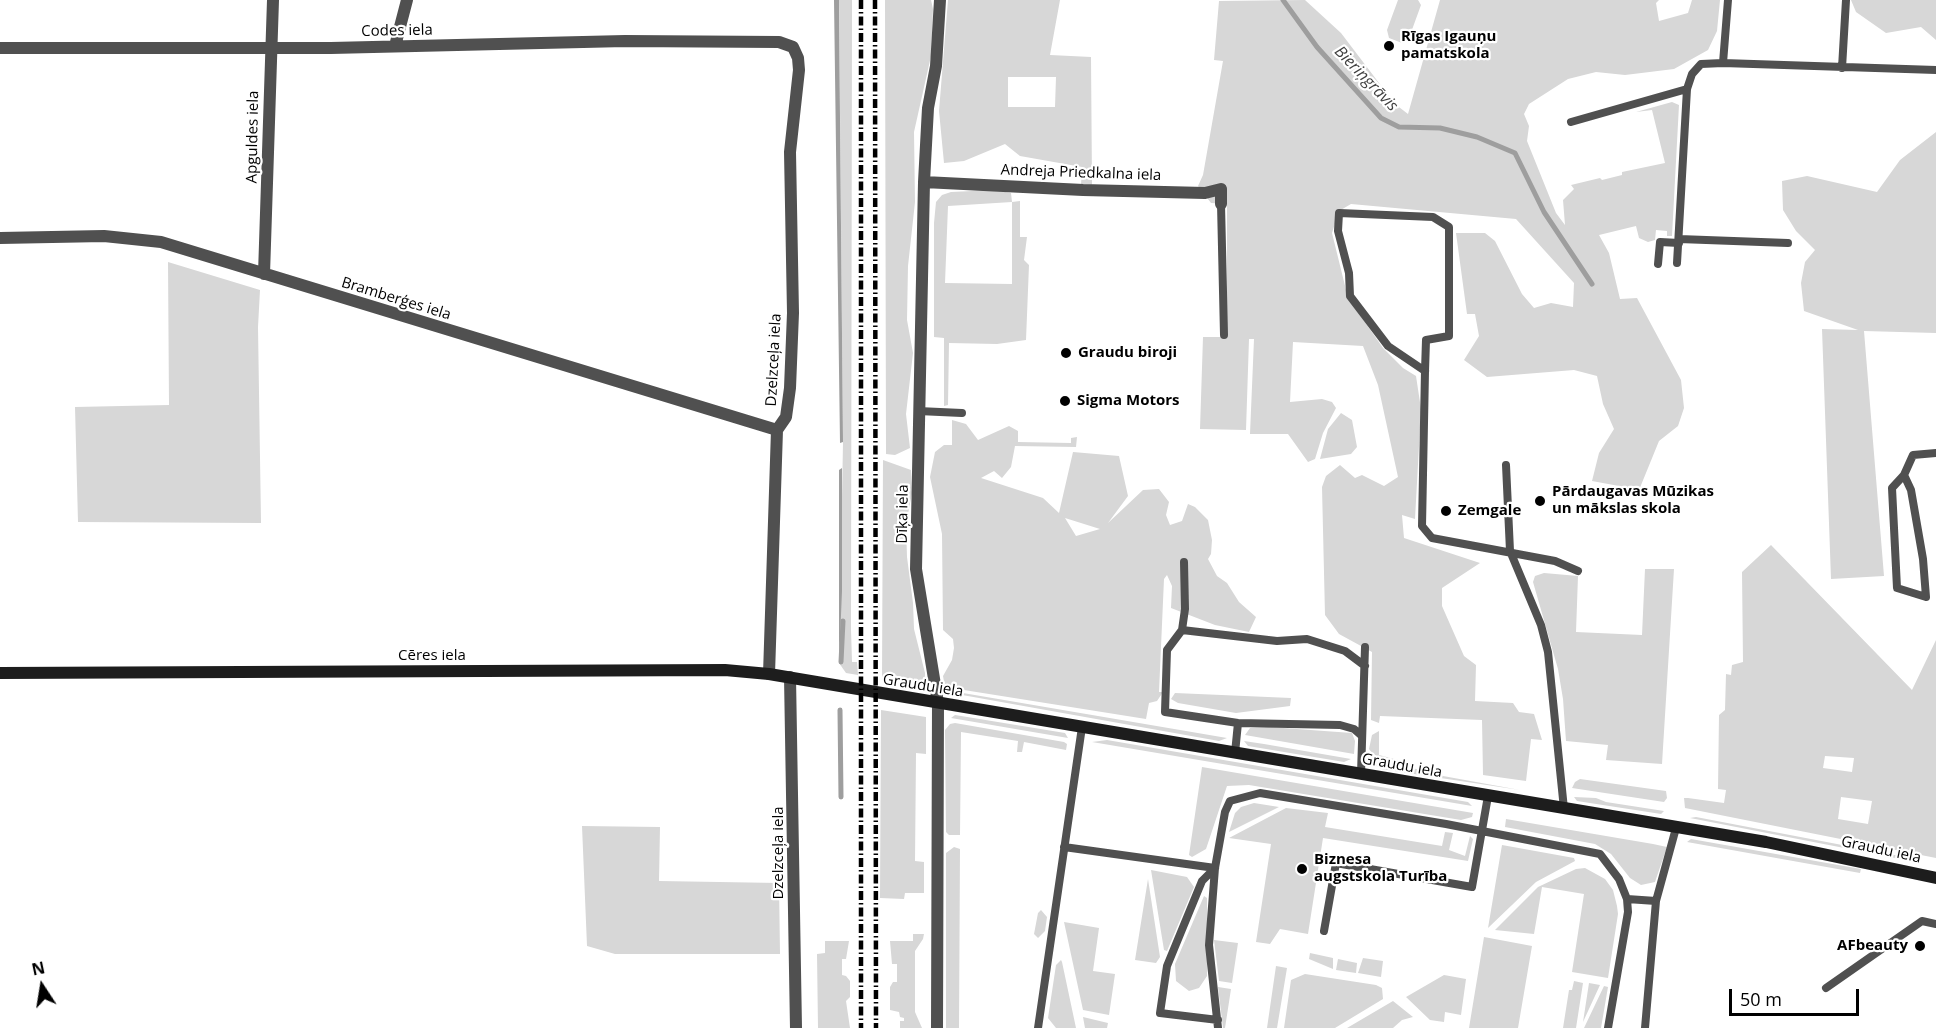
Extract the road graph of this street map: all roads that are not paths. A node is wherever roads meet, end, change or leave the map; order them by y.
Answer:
1 (273, 0) edge
2 (407, 0) edge
3 (940, 0) edge
4 (1728, 0) edge
5 (1846, 0) edge
6 (395, 46) junction
7 (793, 47) joint
8 (0, 48) edge
9 (270, 48) junction
10 (1723, 63) junction
11 (1842, 68) junction
12 (1936, 70) edge
13 (1687, 89) junction
14 (1570, 122) dead end
15 (924, 182) junction
16 (1221, 204) joint
17 (0, 238) edge
18 (1679, 241) junction
19 (1788, 243) dead end
20 (1677, 263) dead end
21 (1658, 264) dead end
22 (264, 274) junction
23 (1224, 335) dead end
24 (1425, 371) junction
25 (918, 411) junction
26 (962, 413) dead end
27 (777, 430) junction
28 (1936, 453) edge
29 (1506, 465) dead end
30 (1904, 475) junction
31 (1510, 551) junction
32 (1184, 562) dead end
33 (1578, 571) dead end
34 (1182, 630) junction
35 (1365, 647) dead end
36 (1365, 666) junction
37 (0, 673) edge
38 (769, 674) junction
39 (790, 678) junction
40 (862, 691) joint
41 (938, 703) junction
42 (1238, 723) junction
43 (1082, 727) junction
44 (1362, 736) junction
45 (1235, 753) junction
46 (1361, 774) junction
47 (1488, 796) junction
48 (1564, 809) junction
49 (1676, 828) junction
50 (1481, 831) junction
51 (1064, 847) junction
52 (1215, 868) junction
53 (1936, 878) edge
54 (1628, 899) junction
55 (1656, 902) junction
56 (1935, 923) edge
57 (1324, 931) dead end
58 (1826, 988) dead end
59 (1218, 1024) edge
60 (796, 1028) edge
61 (937, 1028) edge
62 (1038, 1028) edge
63 (1608, 1028) edge
64 (1645, 1028) edge

1 - 9 street, Apguldes iela
2 - 6 street
3 - 15 street, Dīķa iela
4 - 10 lane
5 - 11 lane
6 - 7 street, Codes iela
6 - 9 street, Codes iela
7 - 27 street, Dzelzceļa iela
8 - 9 street, Codes iela
9 - 22 street, Apguldes iela
10 - 11 lane
10 - 13 lane
11 - 12 lane
13 - 14 lane
13 - 18 lane
15 - 16 street, Andreja Priedkalna iela
15 - 25 street, Dīķa iela
16 - 23 lane
17 - 22 street, Bramberģes iela
18 - 19 lane
18 - 20 lane
18 - 21 lane
22 - 27 street, Bramberģes iela
24 - 24 lane
24 - 31 lane
25 - 26 lane
25 - 41 street, Dīķa iela
27 - 38 street, Dzelzceļa iela
28 - 30 lane
29 - 31 lane
30 - 30 lane
31 - 33 lane
31 - 48 lane
32 - 34 lane
34 - 36 lane
34 - 42 lane
35 - 36 lane
36 - 44 lane
37 - 38 main road, Cēres iela
38 - 39 main road, Cēres iela
39 - 40 main road, Cēres iela
39 - 60 street, Dzelzceļa iela
40 - 41 main road, Graudu iela
41 - 43 main road, Graudu iela
41 - 61 street, Dīķa iela
42 - 44 lane
42 - 45 lane
43 - 45 main road, Graudu iela
43 - 51 lane
44 - 46 lane
45 - 46 main road, Graudu iela
46 - 47 main road, Graudu iela
47 - 48 main road, Graudu iela
47 - 50 lane
48 - 49 main road, Graudu iela
49 - 53 main road, Graudu iela
49 - 55 lane
50 - 52 lane
50 - 54 lane
50 - 57 lane
51 - 52 lane
51 - 62 lane
52 - 59 lane
52 - 59 lane
54 - 55 lane
54 - 63 lane
55 - 64 lane
56 - 58 lane

